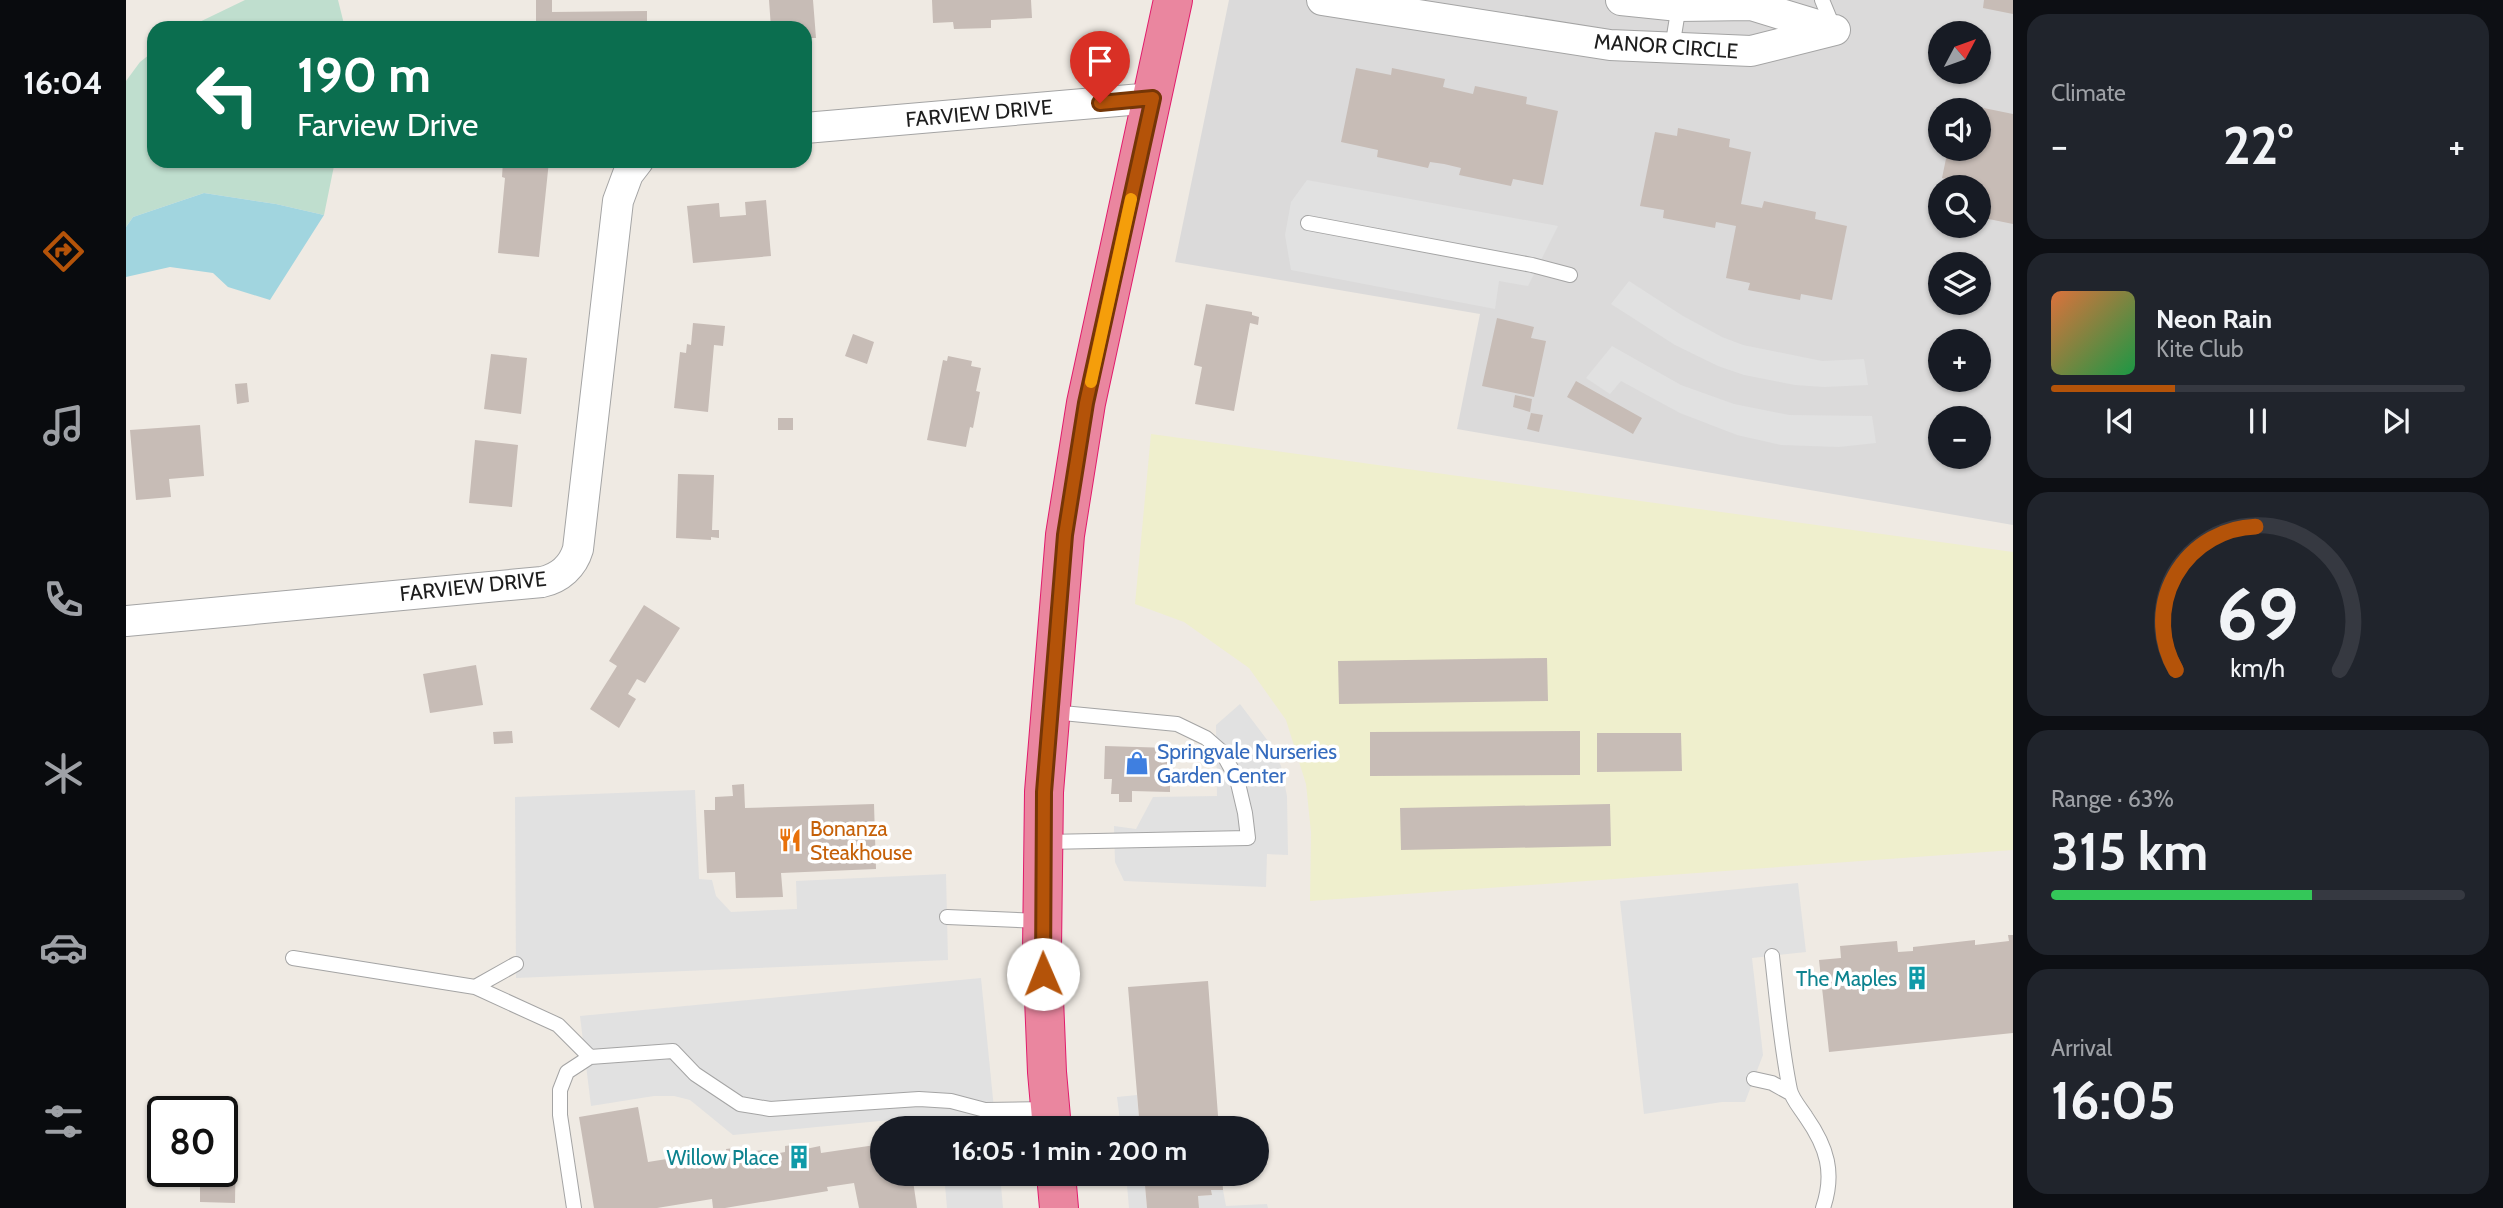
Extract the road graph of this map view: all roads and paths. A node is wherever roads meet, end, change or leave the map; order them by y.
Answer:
1 (1173, 0) edge
2 (1322, 0) edge
3 (1621, 0) edge
4 (1822, 0) edge
5 (1680, 3) edge
6 (1835, 30) junction
7 (1672, 48) junction
8 (1153, 98) junction
9 (812, 127) edge
10 (633, 168) edge
11 (1308, 223) dead end
12 (1570, 275) dead end
13 (126, 621) edge
14 (1050, 712) junction
15 (1043, 842) junction
16 (947, 917) dead end
17 (1042, 921) junction
18 (1772, 956) dead end
19 (293, 958) dead end
20 (516, 964) dead end
21 (475, 987) junction
22 (590, 1057) junction
23 (1754, 1079) dead end
24 (1790, 1093) junction
25 (1029, 1116) edge
26 (1051, 1116) edge
27 (1057, 1186) edge
28 (574, 1208) edge
29 (1059, 1208) edge
30 (1823, 1208) edge

1 - 8 highway
2 - 7 street, MANOR CIRCLE
3 - 5 street, MANOR CIRCLE
4 - 6 lane
5 - 6 street, MANOR CIRCLE
5 - 7 lane
6 - 7 street, MANOR CIRCLE
8 - 9 street, FARVIEW DRIVE
8 - 14 highway
10 - 13 street, FARVIEW DRIVE
11 - 12 lane
14 - 15 highway
14 - 15 lane
15 - 17 highway
16 - 17 lane
17 - 26 highway
18 - 24 lane
19 - 21 lane
20 - 21 lane
21 - 22 lane
22 - 25 lane
22 - 28 lane
23 - 24 lane
24 - 30 lane
27 - 29 highway

